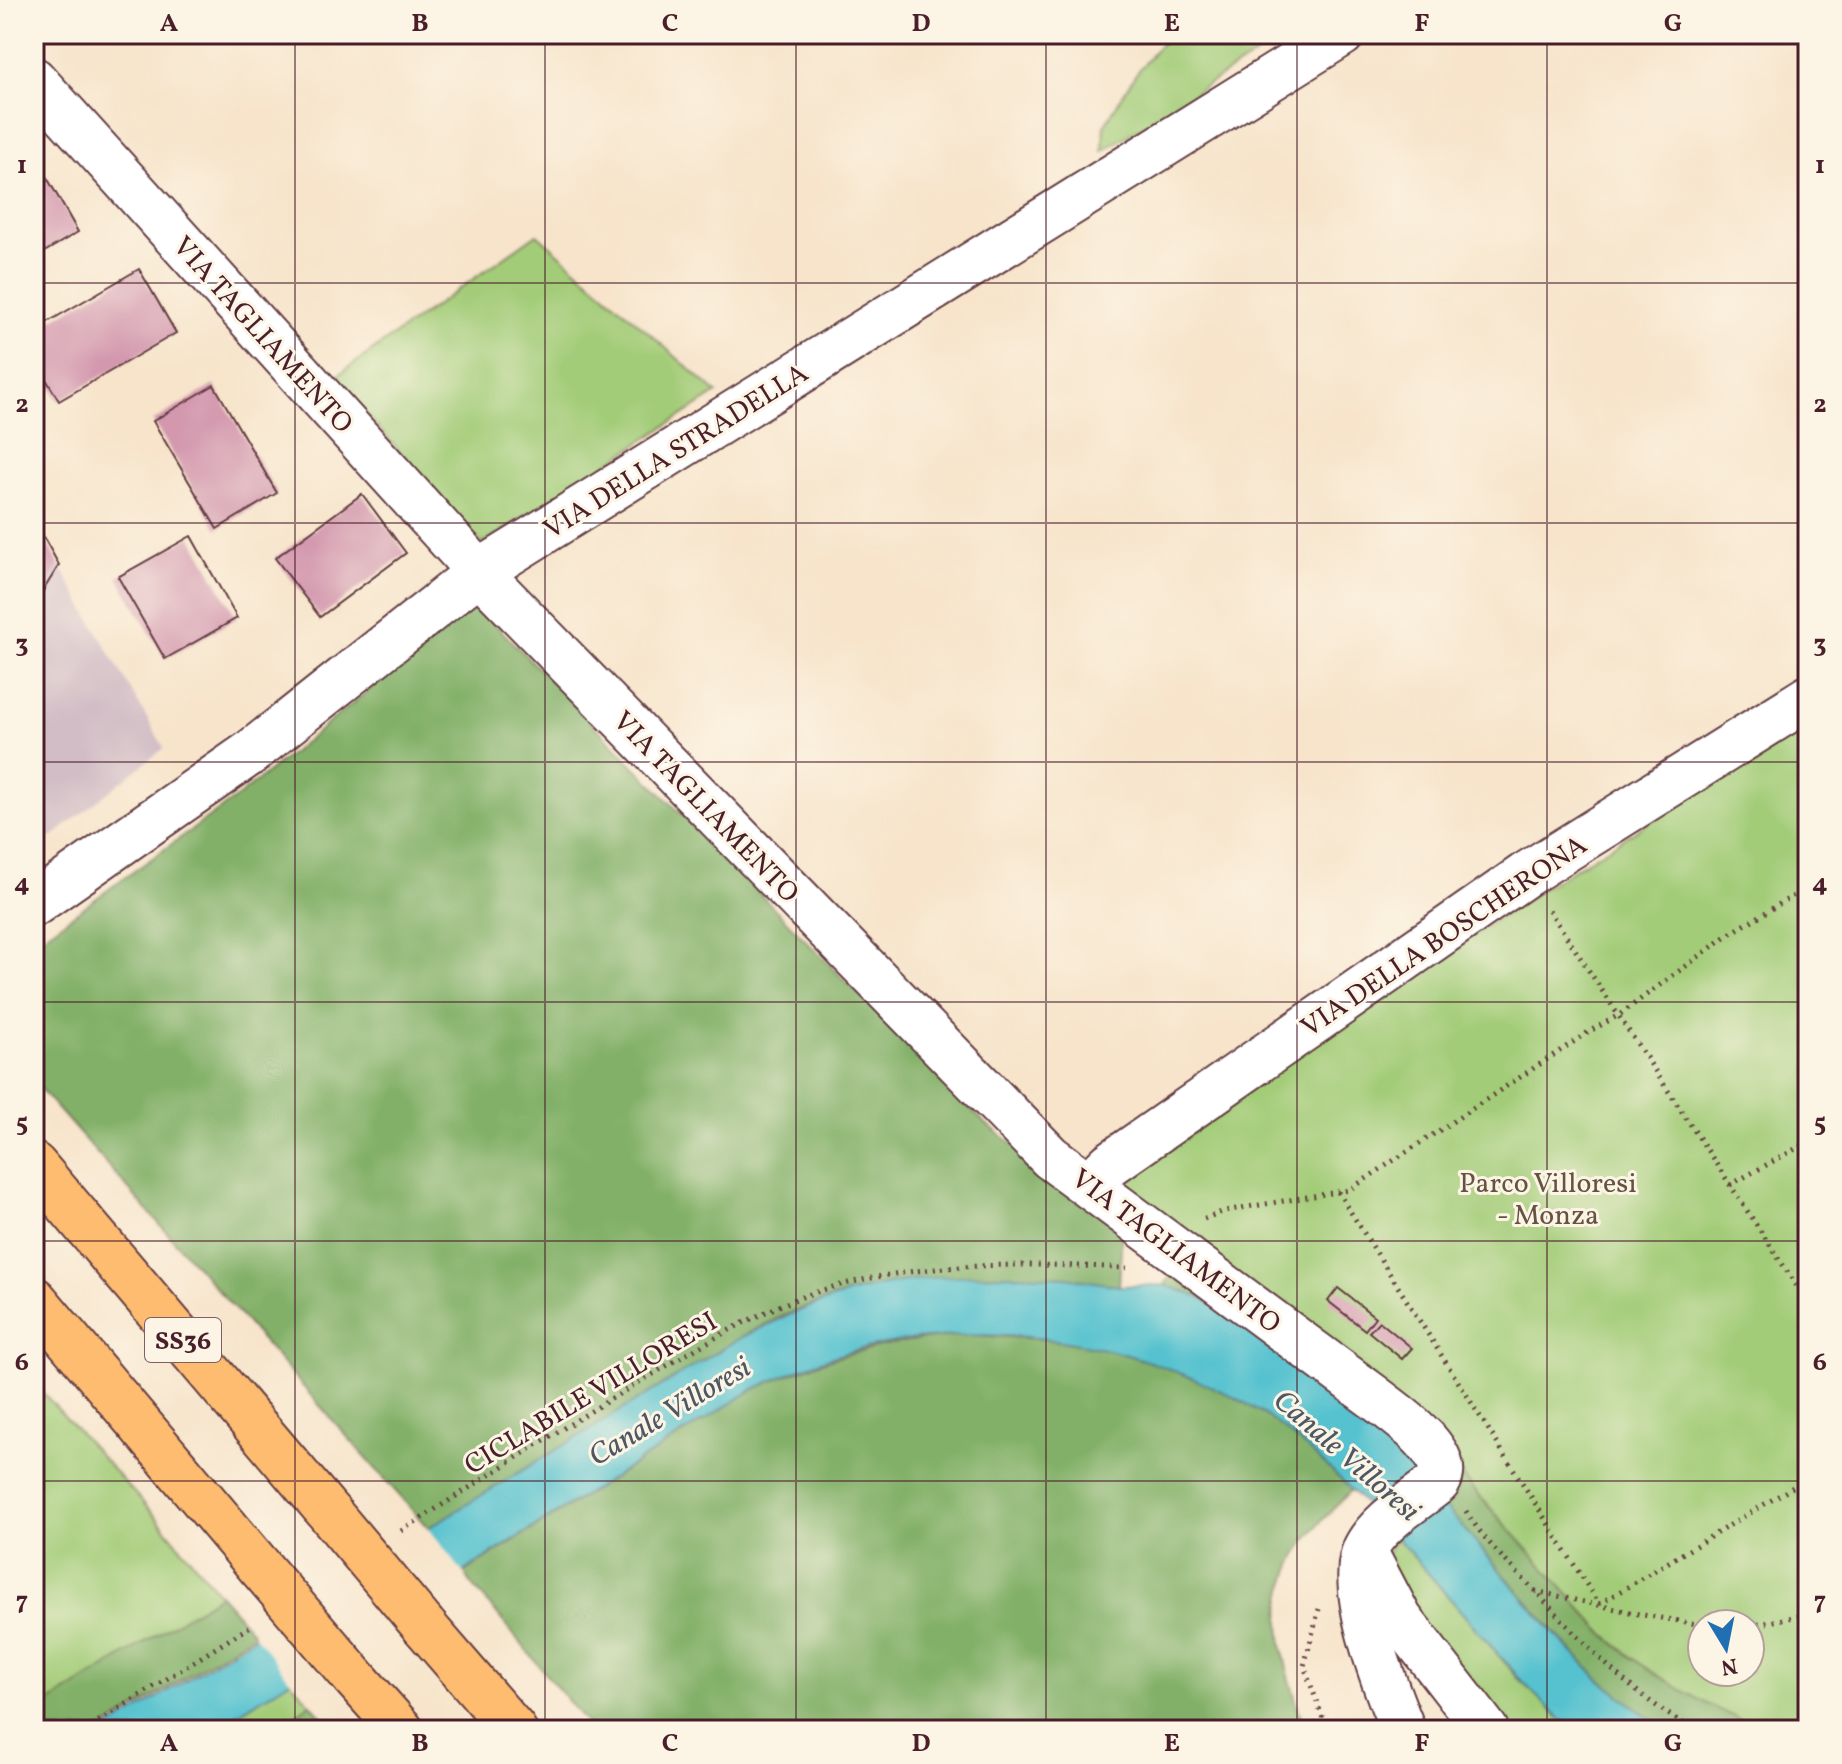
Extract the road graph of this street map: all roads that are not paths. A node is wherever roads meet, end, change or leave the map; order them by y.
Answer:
1 (1342, 34) edge
2 (34, 80) edge
3 (479, 572) junction
4 (1808, 698) edge
5 (45, 889) edge
6 (34, 1165) edge
7 (1098, 1190) junction
8 (34, 1299) edge
9 (1372, 1540) junction
10 (401, 1730) edge
11 (514, 1730) edge
12 (1403, 1730) edge
13 (1486, 1730) edge

1 - 3 street, VIA DELLA STRADELLA
2 - 3 street, VIA TAGLIAMENTO
3 - 5 street, VIA DELLA STRADELLA
3 - 7 street, VIA TAGLIAMENTO
4 - 7 street, VIA DELLA BOSCHERONA
6 - 11 highway, SS36, bridge
7 - 9 street, VIA TAGLIAMENTO
8 - 10 highway, bridge
9 - 12 street
9 - 13 street

